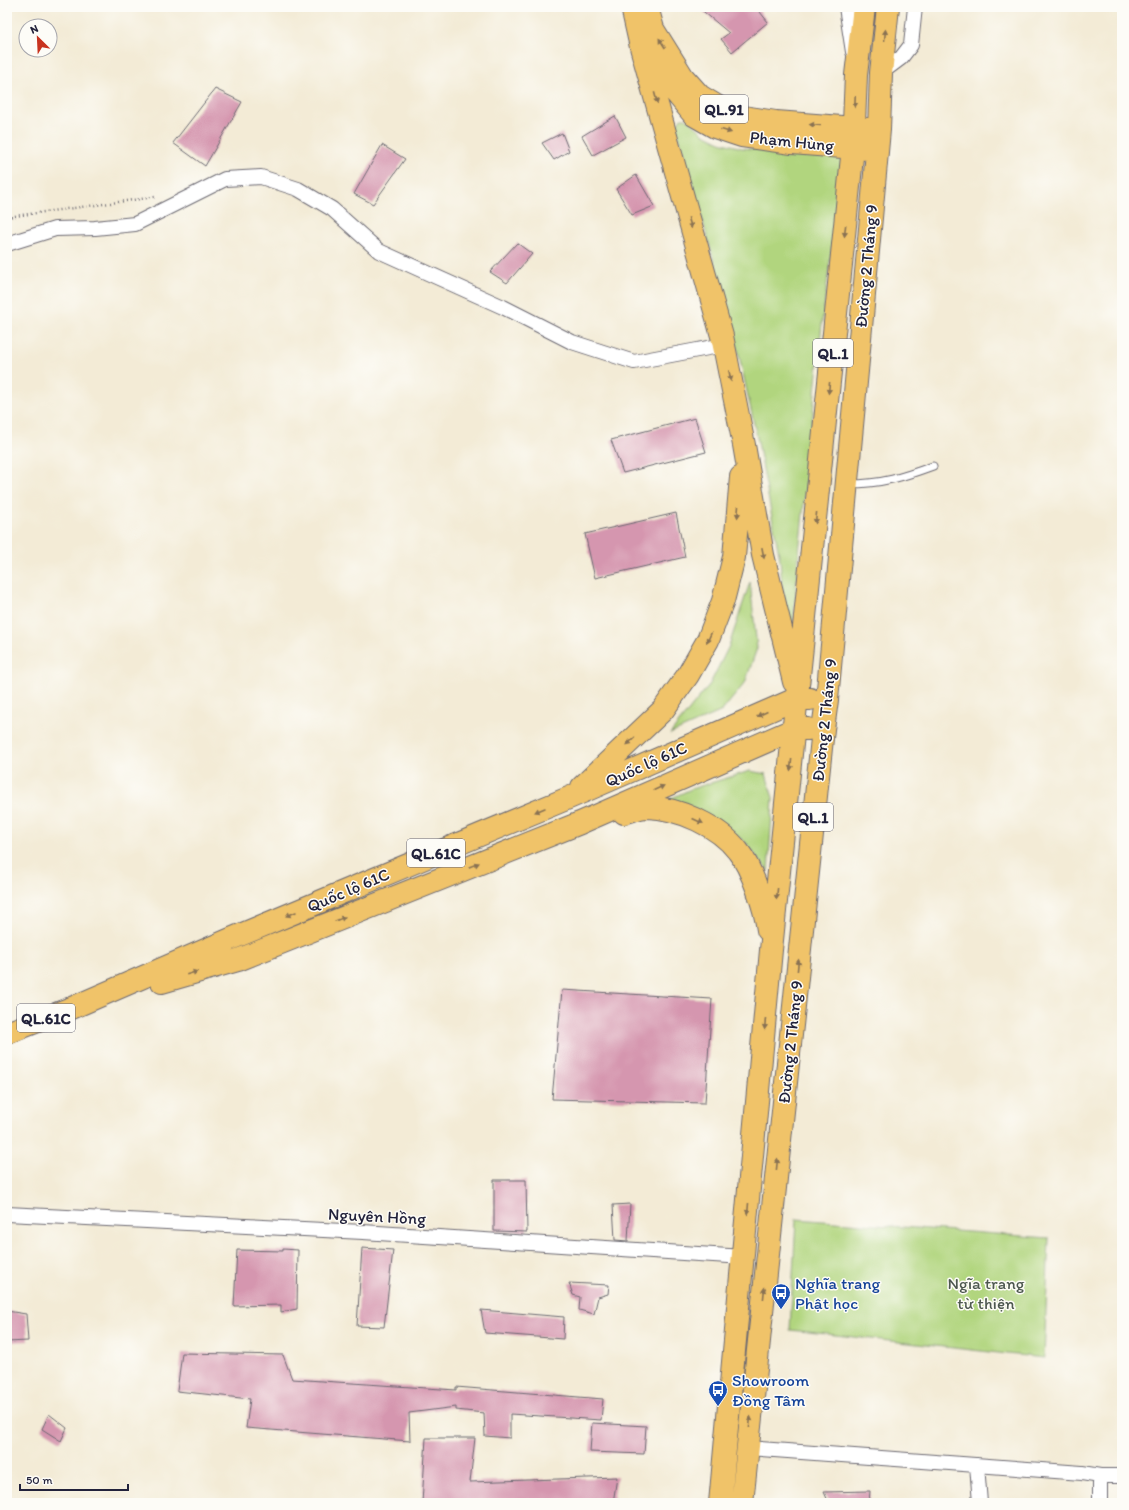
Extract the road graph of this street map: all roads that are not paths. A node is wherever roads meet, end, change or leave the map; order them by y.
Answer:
1 (632, 7) edge
2 (647, 7) edge
3 (846, 7) edge
4 (864, 7) edge
5 (888, 7) edge
6 (915, 7) edge
7 (641, 47) junction
8 (881, 73) junction
9 (856, 75) junction
10 (854, 138) junction
11 (878, 140) junction
12 (7, 244) edge
13 (724, 345) junction
14 (744, 446) junction
15 (933, 466) dead end
16 (846, 484) junction
17 (798, 698) junction
18 (827, 700) junction
19 (795, 729) junction
20 (823, 729) junction
21 (571, 797) junction
22 (580, 823) junction
23 (771, 950) junction
24 (74, 1007) junction
25 (12, 1031) edge
26 (7, 1214) edge
27 (744, 1257) junction
28 (748, 1448) junction
29 (977, 1465) junction
30 (1100, 1476) junction
31 (1122, 1476) edge
32 (720, 1503) edge
33 (742, 1503) edge
34 (980, 1503) edge
35 (1100, 1503) edge

1 - 7 highway, Phạm Hùng / QL.91
10 -> 2 highway, Phạm Hùng / QL.91
3 - 9 street
4 - 9 highway, Đường 2 Tháng 9 / QL.1
8 -> 5 highway, Đường 2 Tháng 9 / QL.1
6 - 8 street
7 -> 10 highway, Phạm Hùng / QL.91
7 -> 13 highway
8 - 11 highway, Đường 2 Tháng 9 / QL.1
9 -> 10 highway, Đường 2 Tháng 9 / QL.1
10 - 11 highway, Phạm Hùng / QL.91
10 -> 17 highway, Đường 2 Tháng 9 / QL.1
11 - 16 highway, Đường 2 Tháng 9 / QL.1
12 - 13 street
13 -> 14 highway
14 -> 17 highway
14 -> 21 highway
15 - 16 lane
16 - 18 highway, Đường 2 Tháng 9 / QL.1
17 - 18 highway
17 - 19 highway, Đường 2 Tháng 9 / QL.1
17 -> 21 highway, Quốc lộ 61C / QL.61C
18 - 20 highway, Đường 2 Tháng 9 / QL.1
19 - 20 highway
22 -> 19 highway, Quốc lộ 61C / QL.61C
19 -> 23 highway, Đường 2 Tháng 9 / QL.1
28 -> 20 highway, Đường 2 Tháng 9 / QL.1
21 -> 24 highway, Quốc lộ 61C / QL.61C
22 -> 23 highway
24 -> 22 highway, Quốc lộ 61C / QL.61C
23 -> 27 highway, Đường 2 Tháng 9 / QL.1
24 - 25 highway, Quốc lộ 61C / QL.61C
26 - 27 street, Nguyên Hồng
27 - 32 highway, Đường 2 Tháng 9 / QL.1
28 - 29 street
28 - 33 highway, Đường 2 Tháng 9 / QL.1
29 - 30 street
29 - 34 street
30 - 31 street
30 - 35 street

